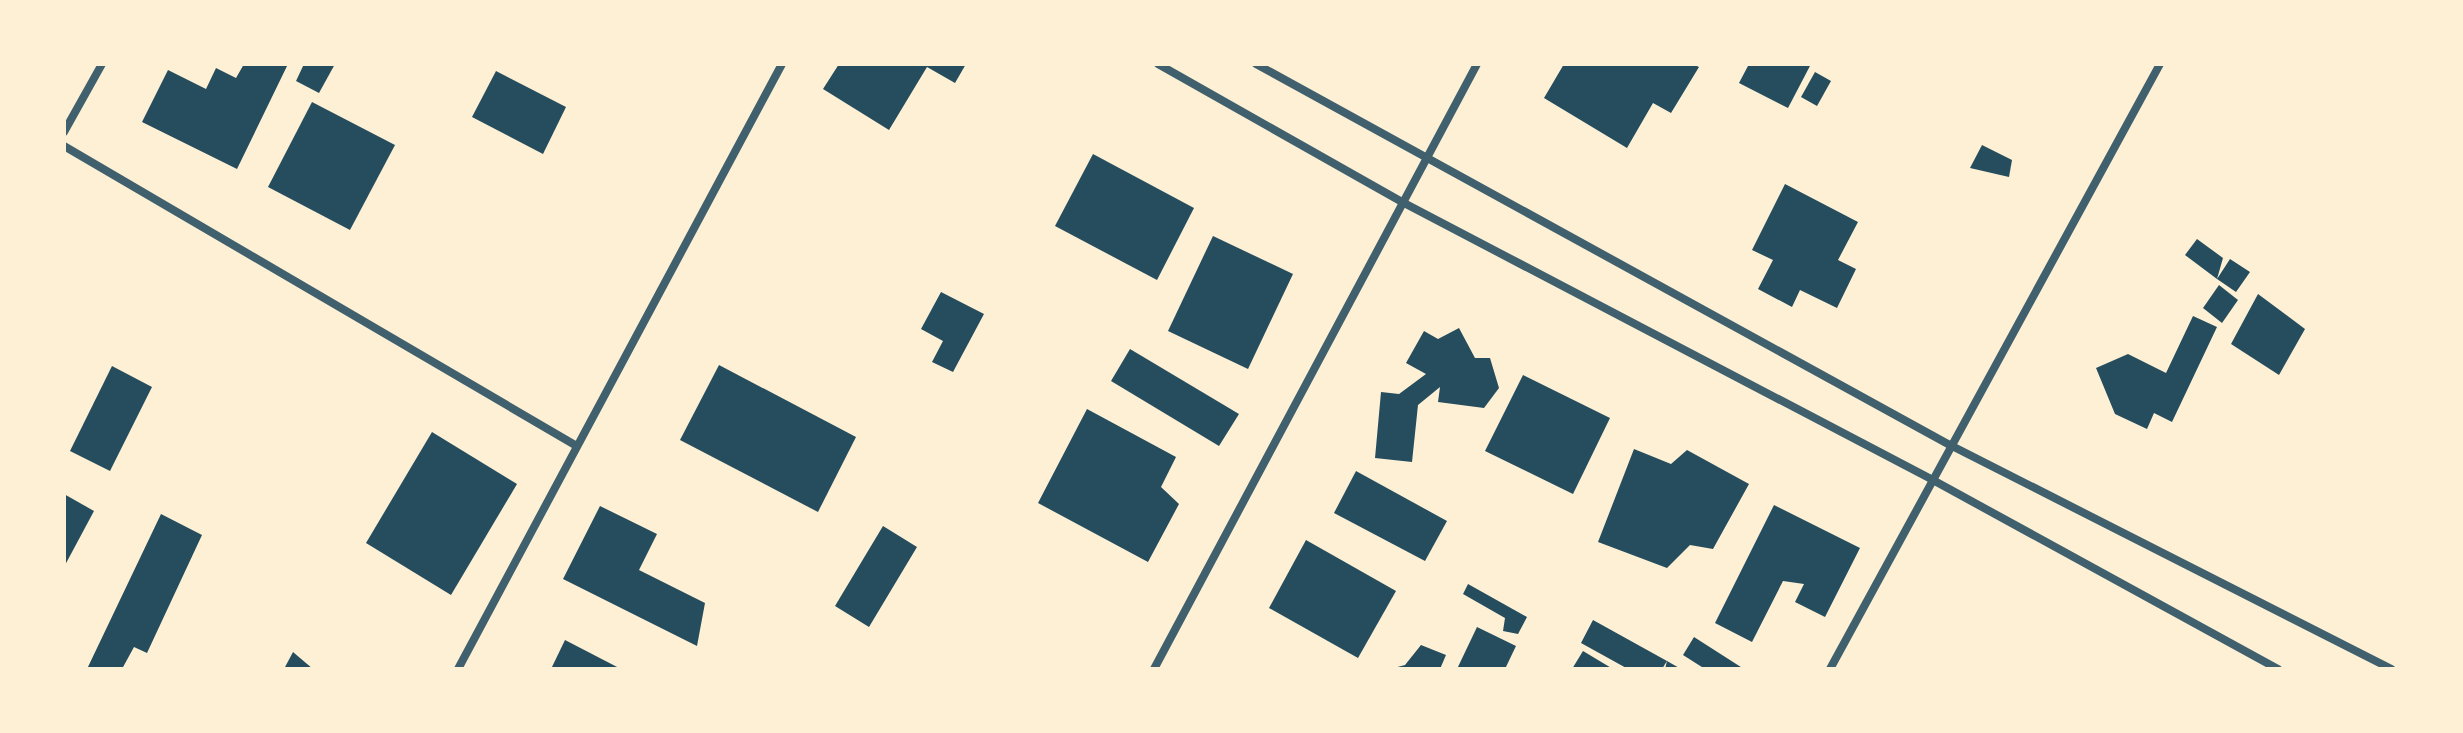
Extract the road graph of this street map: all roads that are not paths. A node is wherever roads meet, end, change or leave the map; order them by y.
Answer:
1 (102, 64) edge
2 (782, 64) edge
3 (1158, 64) edge
4 (1256, 64) edge
5 (1477, 64) edge
6 (2160, 64) edge
7 (64, 132) edge
8 (64, 146) edge
9 (1428, 156) junction
10 (1404, 203) junction
11 (575, 445) junction
12 (1950, 445) junction
13 (1931, 479) junction
14 (458, 669) edge
15 (1154, 669) edge
16 (1830, 669) edge
17 (2278, 669) edge
18 (2391, 669) edge

1 - 7 street
2 - 11 street
3 - 10 street
4 - 9 street
5 - 9 street
6 - 12 street
8 - 11 street
9 - 10 street
9 - 12 street
10 - 13 street
10 - 15 street
11 - 14 street
12 - 13 street
12 - 18 street
13 - 16 street
13 - 17 street

